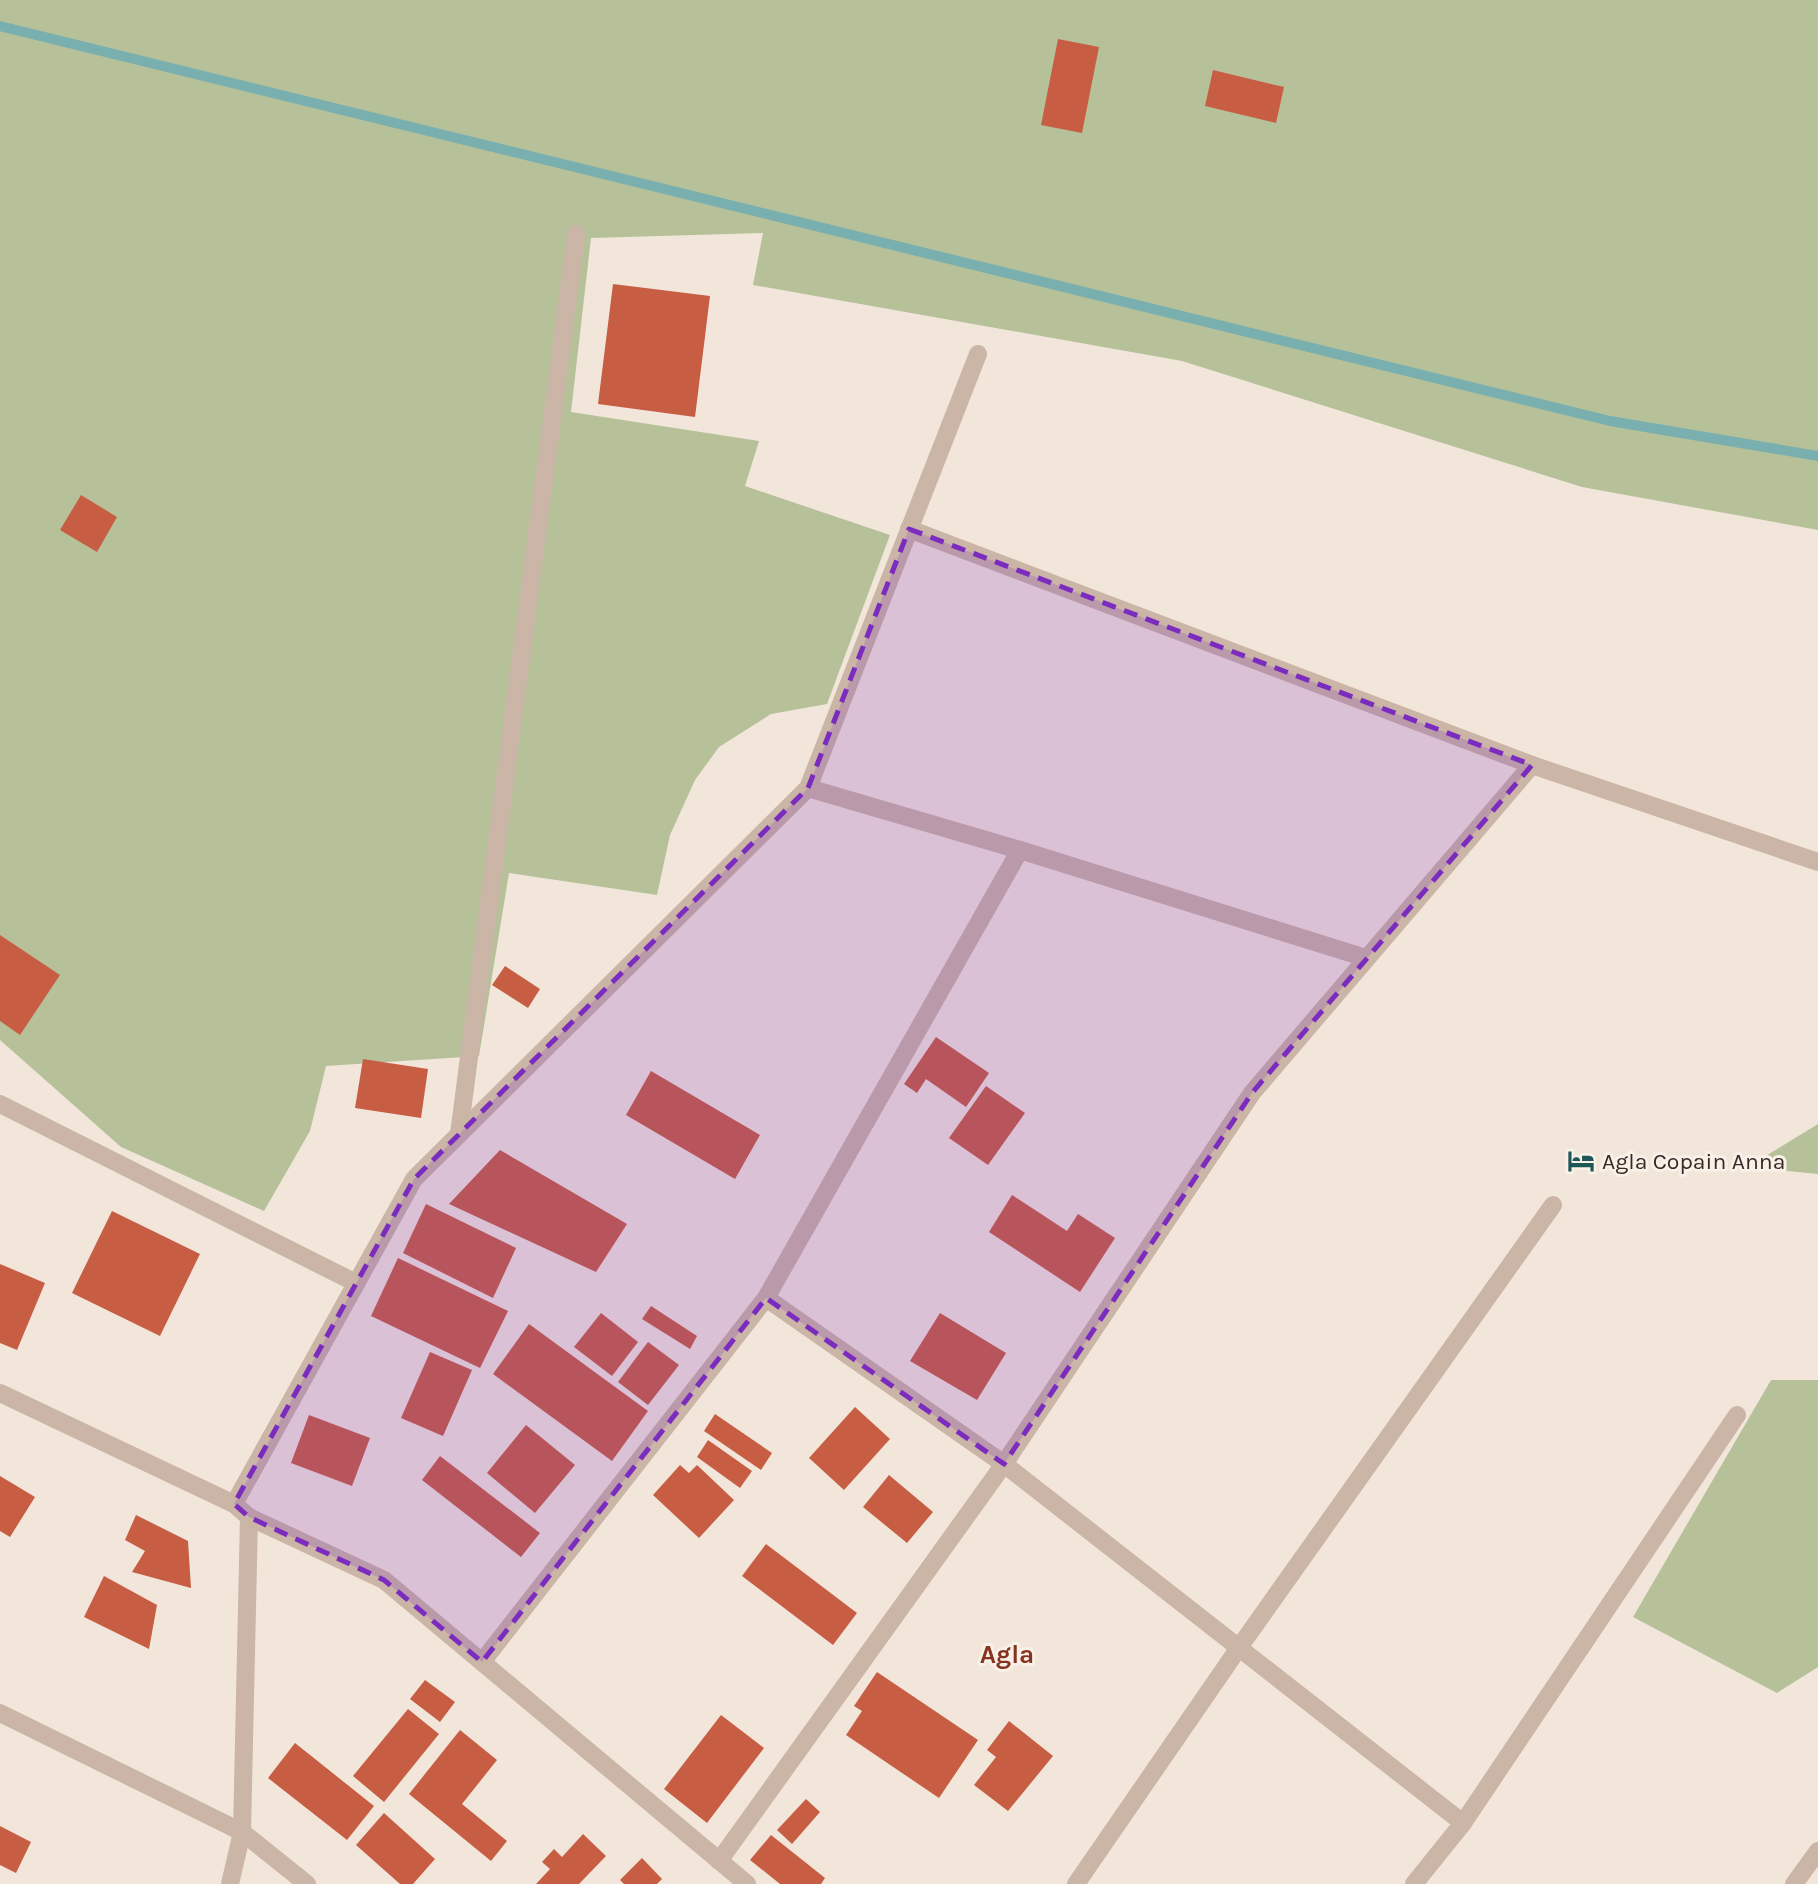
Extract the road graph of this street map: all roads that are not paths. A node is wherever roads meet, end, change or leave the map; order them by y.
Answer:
1 (576, 234) dead end
2 (978, 354) dead end
3 (909, 530) junction
4 (1532, 765) junction
5 (808, 788) junction
6 (1020, 850) junction
7 (1818, 862) edge
8 (1366, 958) junction
9 (0, 1104) edge
10 (459, 1134) junction
11 (1553, 1205) dead end
12 (356, 1283) junction
13 (766, 1298) junction
14 (0, 1393) edge
15 (1737, 1415) dead end
16 (1004, 1464) junction
17 (234, 1504) junction
18 (249, 1517) junction
19 (1238, 1649) junction
20 (482, 1662) junction
21 (0, 1713) edge
22 (1463, 1823) junction
23 (242, 1832) junction
24 (1818, 1852) edge
25 (719, 1861) junction
26 (230, 1884) edge
27 (307, 1884) edge
28 (747, 1884) edge
29 (1076, 1884) edge
30 (1414, 1884) edge
31 (1794, 1884) edge

1 - 10 street
2 - 3 street
3 - 4 street
3 - 5 street
4 - 7 street
4 - 8 street
5 - 6 street
5 - 10 street
6 - 8 street
6 - 13 street
8 - 16 street
9 - 12 street
10 - 12 street
11 - 19 street
12 - 17 street
13 - 16 street
13 - 20 street
14 - 17 street
15 - 22 street
16 - 19 street
16 - 25 street
17 - 18 street
18 - 20 street
18 - 23 street
19 - 22 street
19 - 29 street
20 - 25 street
21 - 23 street
22 - 30 street
23 - 26 street
23 - 27 street
24 - 31 street
25 - 28 street

